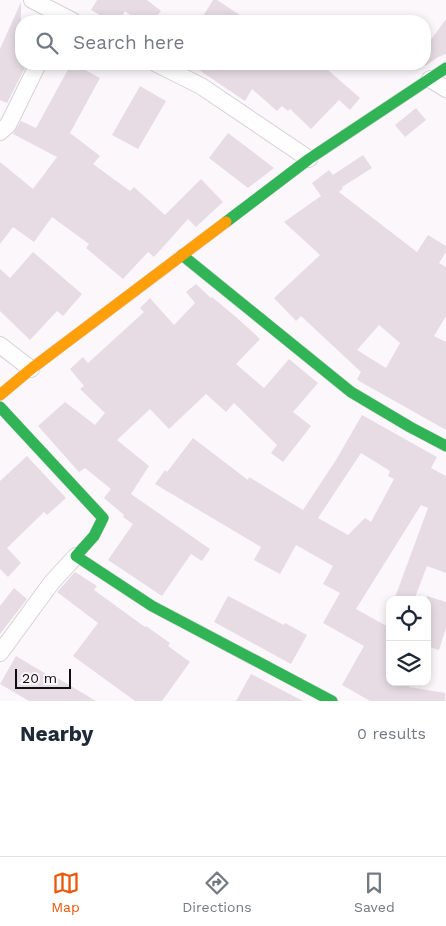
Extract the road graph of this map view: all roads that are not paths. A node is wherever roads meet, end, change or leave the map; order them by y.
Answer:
1 (32, 0) edge
2 (57, 15) edge
3 (446, 68) edge
4 (35, 70) edge
5 (169, 70) edge
6 (430, 79) junction
7 (446, 89) edge
8 (0, 132) edge
9 (309, 159) junction
10 (182, 255) junction
11 (0, 346) edge
12 (31, 369) junction
13 (0, 395) edge
14 (0, 407) edge
15 (446, 446) edge
16 (76, 556) junction
17 (0, 653) edge
18 (332, 701) edge

1 - 2 street
3 - 6 street
4 - 8 street
5 - 9 street
6 - 7 street
6 - 9 street
9 - 10 street
10 - 12 street
10 - 15 street
11 - 12 street
12 - 13 street
14 - 16 street
16 - 17 street
16 - 18 street

